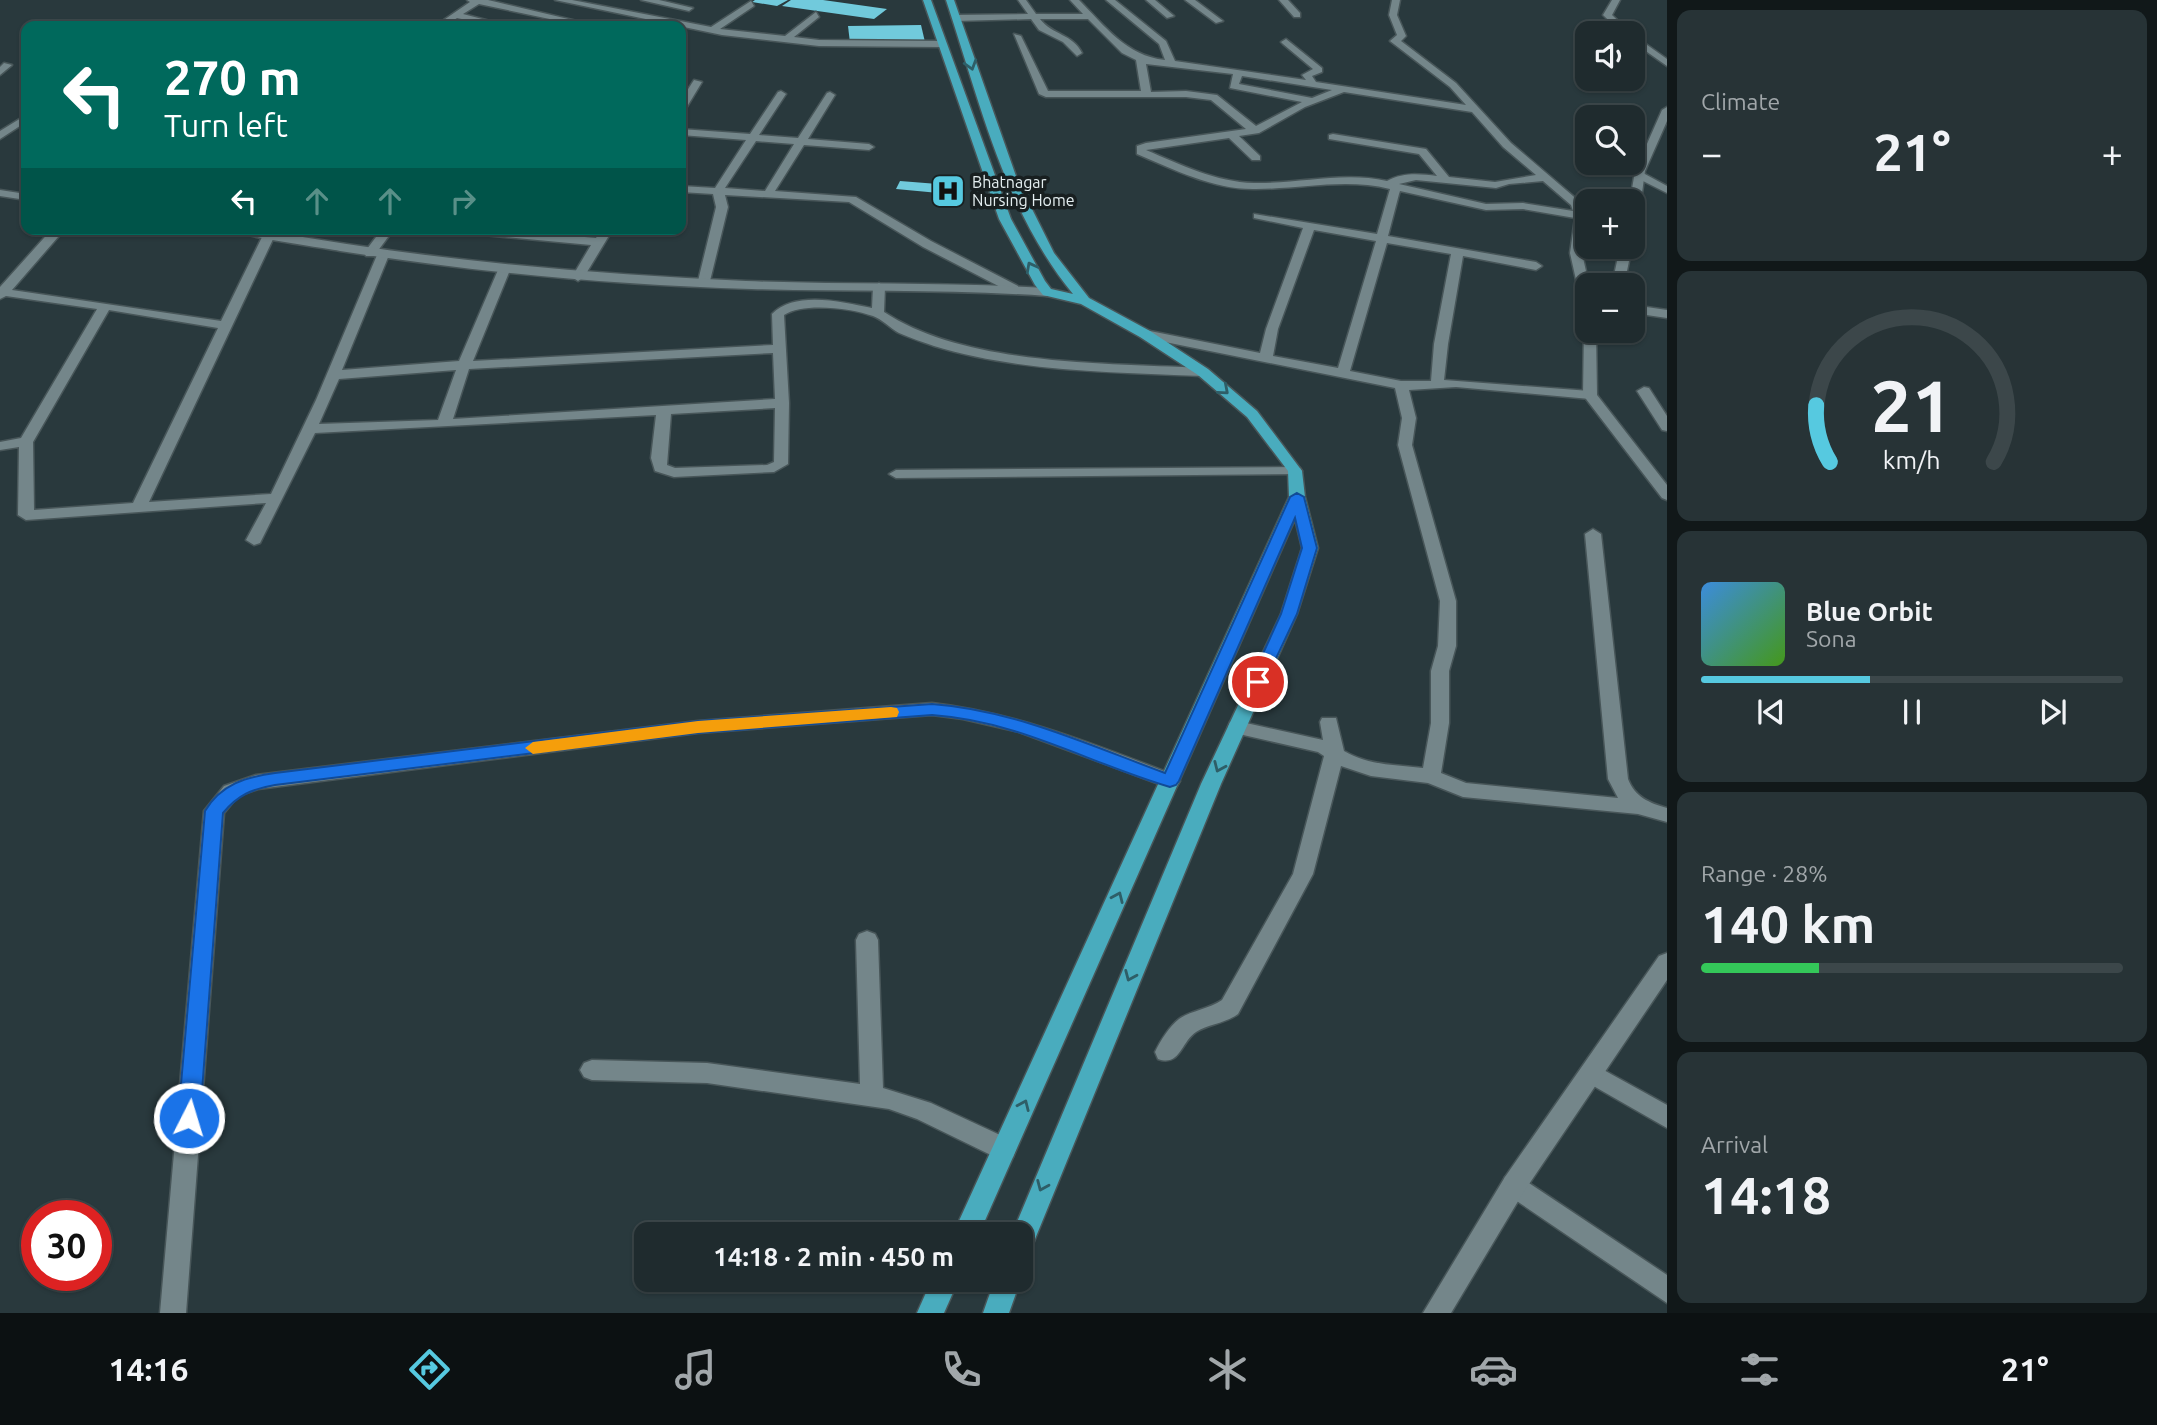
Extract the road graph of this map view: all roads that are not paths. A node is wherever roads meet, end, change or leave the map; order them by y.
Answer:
1 (478, 0) edge
2 (559, 0) edge
3 (613, 0) edge
4 (645, 0) edge
5 (927, 0) edge
6 (950, 0) edge
7 (1022, 0) edge
8 (1074, 0) edge
9 (1110, 0) edge
10 (1150, 0) edge
11 (1189, 0) edge
12 (1283, 0) edge
13 (1396, 0) edge
14 (1616, 0) edge
15 (751, 4) dead end
16 (689, 8) dead end
17 (594, 9) junction
18 (816, 15) dead end
19 (1297, 15) dead end
20 (454, 16) junction
21 (1091, 16) junction
22 (1170, 16) dead end
23 (1035, 17) junction
24 (956, 18) junction
25 (446, 21) edge
26 (480, 21) edge
27 (566, 21) joint
28 (662, 21) edge
29 (1219, 21) dead end
30 (1614, 21) edge
31 (686, 25) edge
32 (713, 30) junction
33 (1017, 36) dead end
34 (787, 39) junction
35 (1286, 42) dead end
36 (941, 44) junction
37 (1645, 47) edge
38 (1077, 53) dead end
39 (1141, 59) junction
40 (1667, 63) edge
41 (1171, 64) junction
42 (1239, 72) junction
43 (697, 82) dead end
44 (1313, 84) junction
45 (1343, 89) junction
46 (781, 93) dead end
47 (830, 95) dead end
48 (1142, 95) junction
49 (686, 100) edge
50 (1314, 101) junction
51 (1476, 110) junction
52 (1667, 110) edge
53 (21, 121) edge
54 (1255, 131) junction
55 (686, 132) edge
56 (1231, 135) junction
57 (0, 136) edge
58 (1333, 137) dead end
59 (752, 138) junction
60 (798, 141) junction
61 (869, 147) dead end
62 (1256, 158) dead end
63 (1639, 176) junction
64 (1545, 178) junction
65 (1446, 180) junction
66 (1393, 186) junction
67 (686, 189) edge
68 (1637, 189) edge
69 (1667, 190) edge
70 (718, 191) junction
71 (0, 193) edge
72 (768, 194) junction
73 (21, 196) edge
74 (1575, 203) edge
75 (1575, 215) edge
76 (1258, 216) dead end
77 (1310, 225) junction
78 (54, 235) edge
79 (264, 235) edge
80 (385, 235) edge
81 (520, 235) edge
82 (603, 235) edge
83 (269, 236) junction
84 (1381, 239) junction
85 (599, 242) junction
86 (1458, 251) junction
87 (377, 254) junction
88 (1536, 266) dead end
89 (505, 270) junction
90 (578, 277) junction
91 (704, 281) junction
92 (878, 287) junction
93 (1014, 289) junction
94 (1047, 292) junction
95 (1, 294) edge
96 (1085, 301) junction
97 (105, 306) junction
98 (1645, 311) edge
99 (878, 313) junction
100 (1667, 314) edge
101 (227, 326) junction
102 (1146, 334) junction
103 (1589, 343) edge
104 (779, 349) junction
105 (1266, 358) junction
106 (464, 365) junction
107 (1203, 372) junction
108 (1343, 373) junction
109 (335, 375) junction
110 (1401, 385) junction
111 (1437, 385) junction
112 (1644, 391) dead end
113 (1590, 395) junction
114 (782, 402) junction
115 (664, 410) junction
116 (444, 424) junction
117 (1667, 427) edge
118 (308, 429) junction
119 (26, 443) junction
120 (0, 446) edge
121 (1295, 471) junction
122 (896, 474) dead end
123 (1667, 495) edge
124 (1297, 497) junction
125 (277, 498) junction
126 (138, 508) junction
127 (1593, 534) dead end
128 (254, 540) dead end
129 (1329, 722) dead end
130 (1237, 727) junction
131 (1335, 752) junction
132 (1431, 776) junction
133 (1170, 781) junction
134 (1637, 807) junction
135 (1667, 816) edge
136 (867, 940) dead end
137 (1667, 962) edge
138 (1166, 1052) dead end
139 (592, 1070) dead end
140 (1591, 1073) junction
141 (872, 1096) junction
142 (1667, 1117) edge
143 (1004, 1149) junction
144 (1514, 1185) junction
145 (971, 1222) edge
146 (1029, 1222) edge
147 (1667, 1290) edge
148 (940, 1292) edge
149 (1003, 1292) edge
150 (173, 1313) edge
151 (930, 1313) edge
152 (996, 1313) edge
153 (1436, 1313) edge

1 - 20 street
1 - 27 street
2 - 17 street
3 - 17 street
4 - 16 street
5 - 36 main road
6 - 24 main road
7 - 23 street
8 - 21 street
9 - 41 street
10 - 22 street
11 - 29 street
12 - 19 street
13 - 51 street
14 - 30 street
15 - 32 street
17 - 27 street
17 - 28 street
18 - 34 street
20 - 25 street
20 - 26 street
21 - 23 street
21 - 39 street
23 - 24 street
23 - 38 street
24 -> 96 main road
31 - 32 street
32 - 34 street
33 - 48 street
34 - 36 street
35 - 44 street
94 -> 36 main road
37 - 40 street
39 - 41 street
39 - 48 street
41 - 42 street
42 - 44 street
42 - 50 street
43 - 49 street
44 - 45 street
45 - 50 street
45 - 51 street
46 - 59 street
47 - 60 street
48 - 54 street
50 - 54 street
51 - 64 street
52 - 63 street
53 - 57 street
54 - 56 street
55 - 59 street
56 - 62 street
56 - 66 street
58 - 65 street
59 - 60 street
59 - 70 street
60 - 61 street
60 - 72 street
63 - 68 street
63 - 69 street
64 - 65 street
64 - 74 street
65 - 66 street
66 - 75 street
66 - 84 street
67 - 70 street
70 - 72 street
70 - 91 street
71 - 73 street
72 - 93 street
76 - 77 street
77 - 84 street
77 - 105 street
78 - 95 street
79 - 83 street
80 - 87 street
81 - 85 street
82 - 85 street
83 - 87 street
83 - 101 street
84 - 86 street
84 - 108 street
85 - 90 street
86 - 88 street
86 - 111 street
87 - 89 street
87 - 109 street
89 - 90 street
89 - 106 street
90 - 91 street
91 - 92 street
92 - 93 street
92 - 99 street
93 - 94 street
94 - 96 main road
95 - 97 street
96 - 102 main road
97 - 101 street
97 - 119 street
98 - 100 street
99 - 104 street
99 - 107 street
101 - 126 street
102 - 105 street
102 - 107 main road
103 - 113 street
104 - 106 street
104 - 114 street
105 - 108 street
106 - 109 street
106 - 116 street
107 -> 121 main road
108 - 110 street
109 - 118 street
110 - 111 street
110 - 132 street
111 - 113 street
112 - 117 street
113 - 123 street
114 - 115 street
114 - 115 street
115 - 116 street
116 - 118 street
118 - 125 street
119 - 120 street
119 - 126 street
121 - 122 street
121 - 124 main road
124 - 130 main road
124 - 133 main road
125 - 126 street
125 - 128 street
127 - 134 street
129 - 131 street
130 - 131 street
130 -> 146 main road
131 - 132 street
131 - 138 street
132 - 134 street
143 -> 133 main road
133 - 150 street
134 - 135 street
136 - 141 street
137 - 140 street
139 - 141 street
140 - 142 street
140 - 144 street
141 - 143 street
143 - 145 main road
144 - 147 street
144 - 153 street
148 - 151 main road
149 - 152 main road

